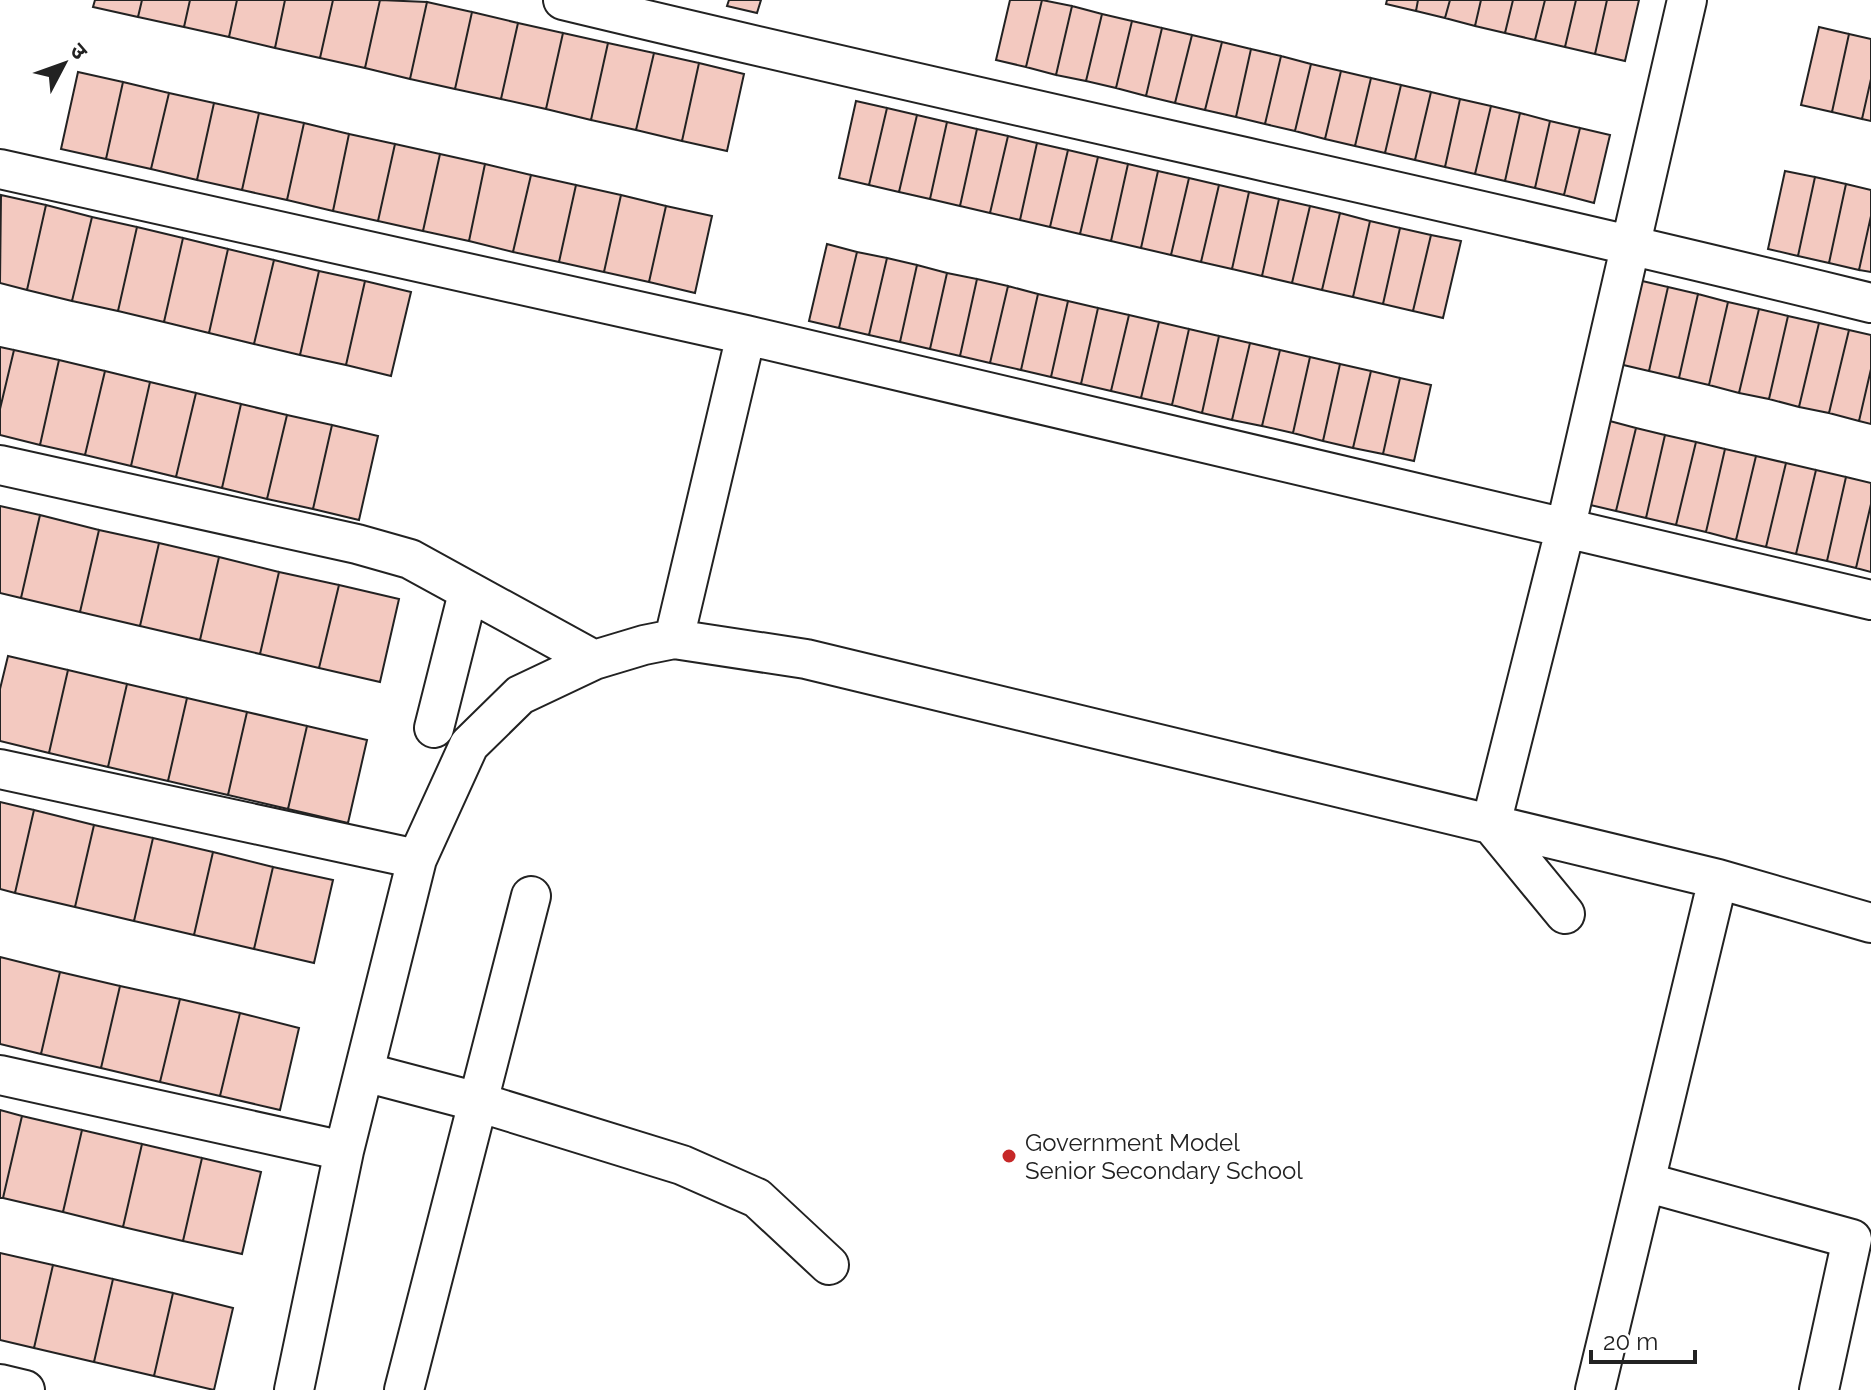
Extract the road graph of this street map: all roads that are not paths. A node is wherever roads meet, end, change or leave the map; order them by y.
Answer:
1 (563, 0) edge
2 (1687, 0) edge
3 (0, 169) edge
4 (1633, 244) junction
5 (1871, 303) edge
6 (746, 335) junction
7 (0, 465) edge
8 (1565, 530) junction
9 (468, 593) junction
10 (1871, 600) edge
11 (674, 639) junction
12 (594, 660) junction
13 (434, 728) dead end
14 (0, 769) edge
15 (1491, 824) junction
16 (417, 859) junction
17 (1718, 879) junction
18 (531, 896) dead end
19 (1565, 914) dead end
20 (1871, 923) edge
21 (364, 1072) junction
22 (0, 1075) edge
23 (478, 1102) junction
24 (344, 1151) junction
25 (1645, 1182) junction
26 (829, 1265) dead end
27 (0, 1384) edge
28 (25, 1390) edge
29 (294, 1390) edge
30 (404, 1390) edge
31 (1595, 1390) edge
32 (1819, 1390) edge

1 - 4 street
2 - 4 street
3 - 6 street
4 - 5 street
4 - 8 street
6 - 8 street
6 - 11 street
7 - 9 street
8 - 10 street
8 - 15 street
9 - 12 street
9 - 13 street
11 - 12 street
11 - 15 street
12 - 16 street
14 - 16 street
15 - 17 street
15 - 19 street
16 - 21 street
17 - 20 street
17 - 25 street
18 - 23 street
21 - 23 street
21 - 24 street
22 - 24 street
23 - 26 street
23 - 30 street
24 - 29 street
25 - 31 street
25 - 32 street
27 - 28 street

